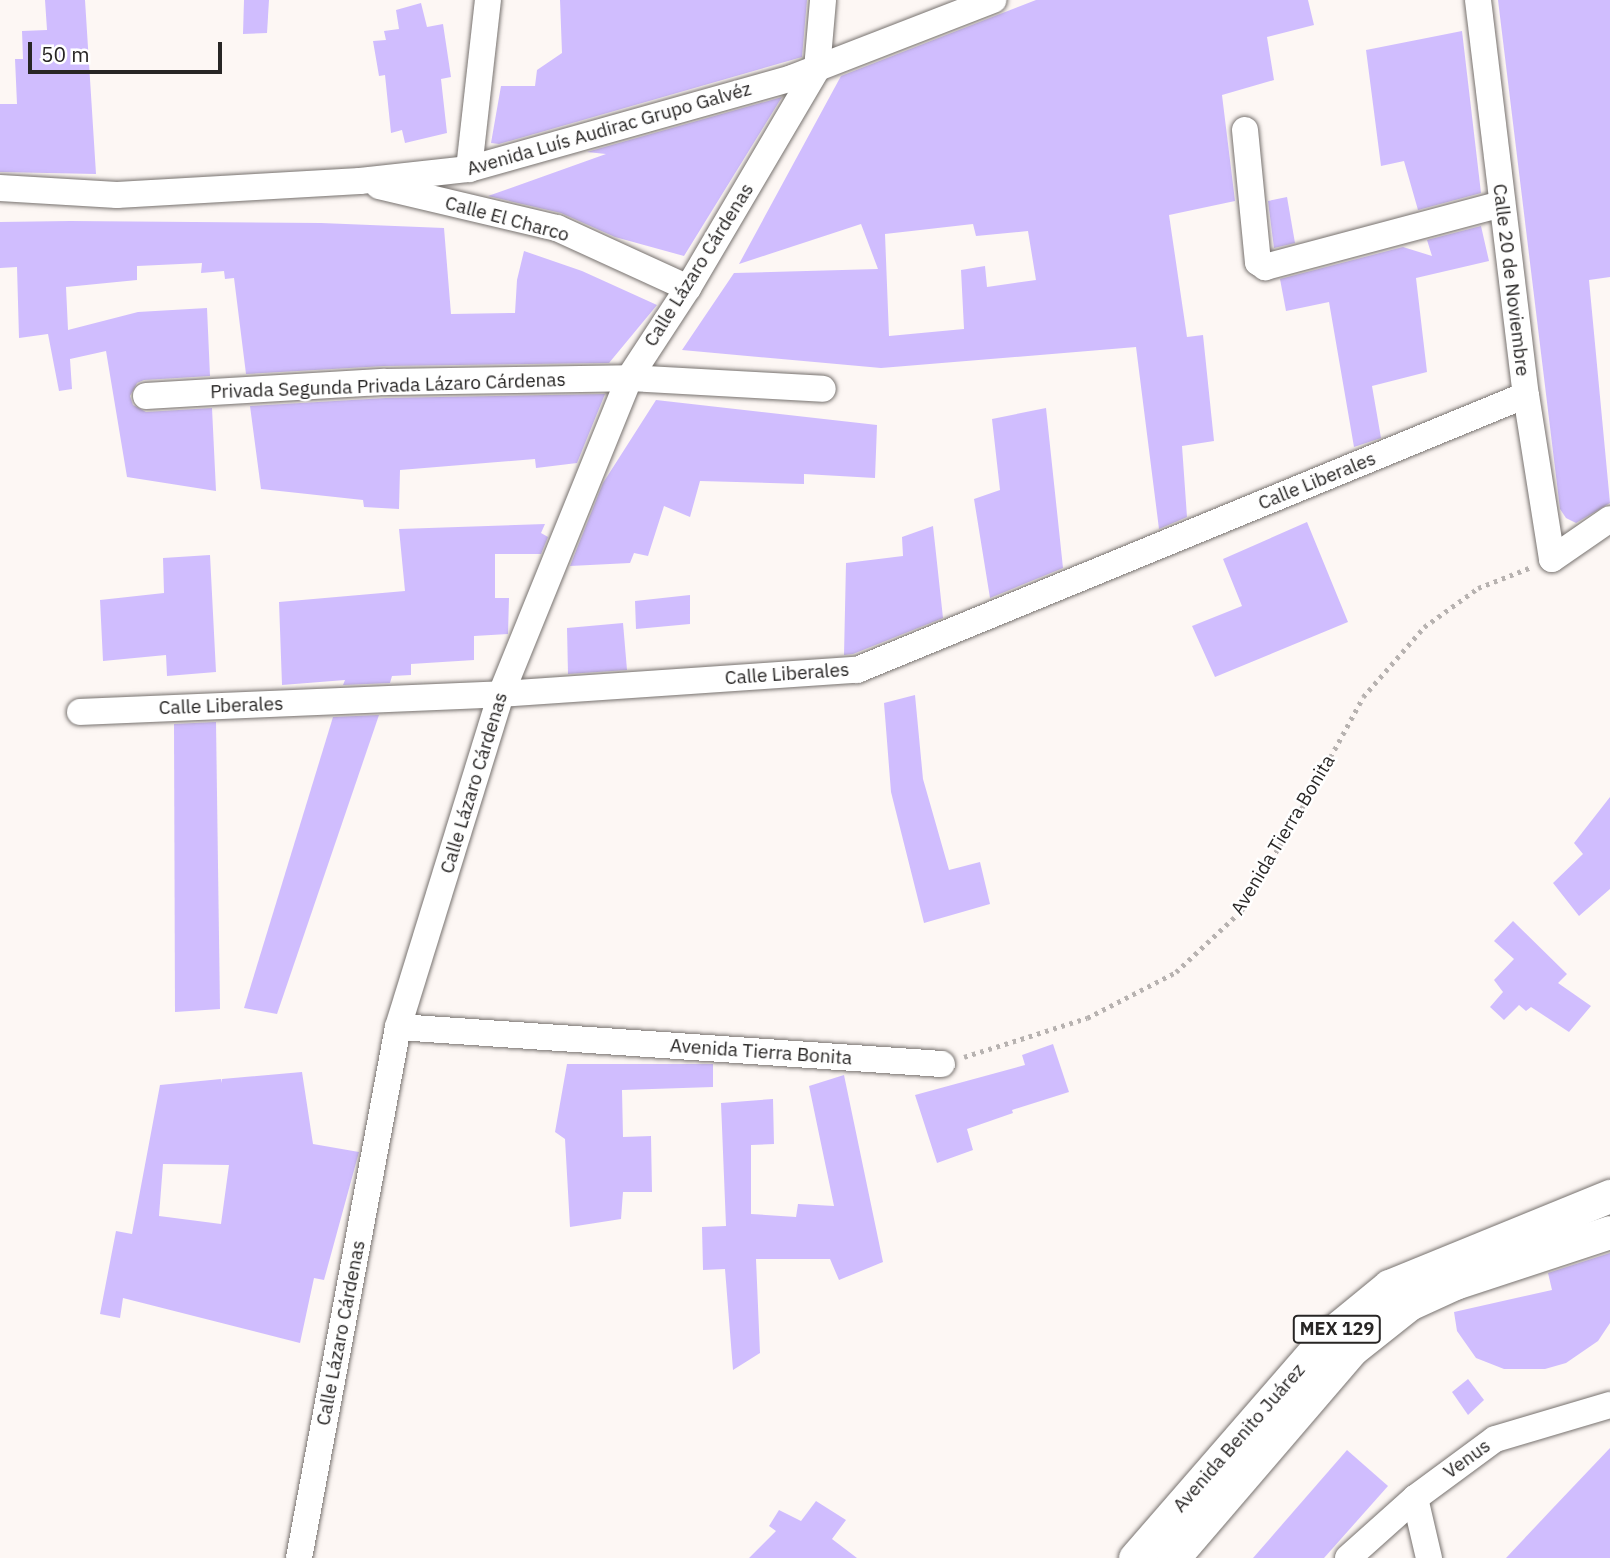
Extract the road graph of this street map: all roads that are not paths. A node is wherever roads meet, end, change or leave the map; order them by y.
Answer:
1 (488, 0) edge
2 (823, 0) edge
3 (993, 0) edge
4 (1478, 0) edge
5 (817, 69) junction
6 (1245, 130) dead end
7 (469, 169) junction
8 (360, 181) junction
9 (0, 188) edge
10 (1501, 204) junction
11 (688, 288) junction
12 (629, 378) junction
13 (823, 389) dead end
14 (1525, 395) junction
15 (146, 396) dead end
16 (1610, 519) edge
17 (501, 694) junction
18 (80, 712) dead end
19 (398, 1027) junction
20 (942, 1064) road end
21 (1610, 1196) edge
22 (1610, 1232) edge
23 (1610, 1405) edge
24 (1415, 1498) junction
25 (299, 1558) edge
26 (1135, 1558) edge
27 (1173, 1558) edge
28 (1348, 1558) edge
29 (1429, 1558) edge

1 - 7 street
2 - 5 street
3 - 5 street, Avenida Luís Audirac Grupo Galvéz
4 - 10 street, Calle 20 de Noviembre
5 - 7 street, Avenida Luís Audirac Grupo Galvéz
5 - 11 street, Calle Lázaro Cárdenas
6 - 10 street
7 - 8 street, Avenida Luís Audirac Grupo Galvéz
8 - 9 street, Avenida Luís Audirac Grupo Galvéz
8 - 11 street, Calle El Charco
10 - 14 street, Calle 20 de Noviembre
11 - 12 street, Calle Lázaro Cárdenas
12 - 13 street, Privada Segunda Privada Lázaro Cárdenas
12 - 15 street, Privada Segunda Privada Lázaro Cárdenas
12 - 17 street, Calle Lázaro Cárdenas
14 - 16 street, Calle 20 de Noviembre
14 - 17 street, Calle Liberales
17 - 18 street, Calle Liberales
17 - 19 street, Calle Lázaro Cárdenas
19 - 20 street, Avenida Tierra Bonita
19 - 25 street, Calle Lázaro Cárdenas
21 - 26 main road, Avenida Benito Juárez / MEX 129
22 - 27 main road, Avenida Benito Juárez / MEX 129
23 - 24 street, Venus
24 - 28 street, Venus
24 - 29 street

